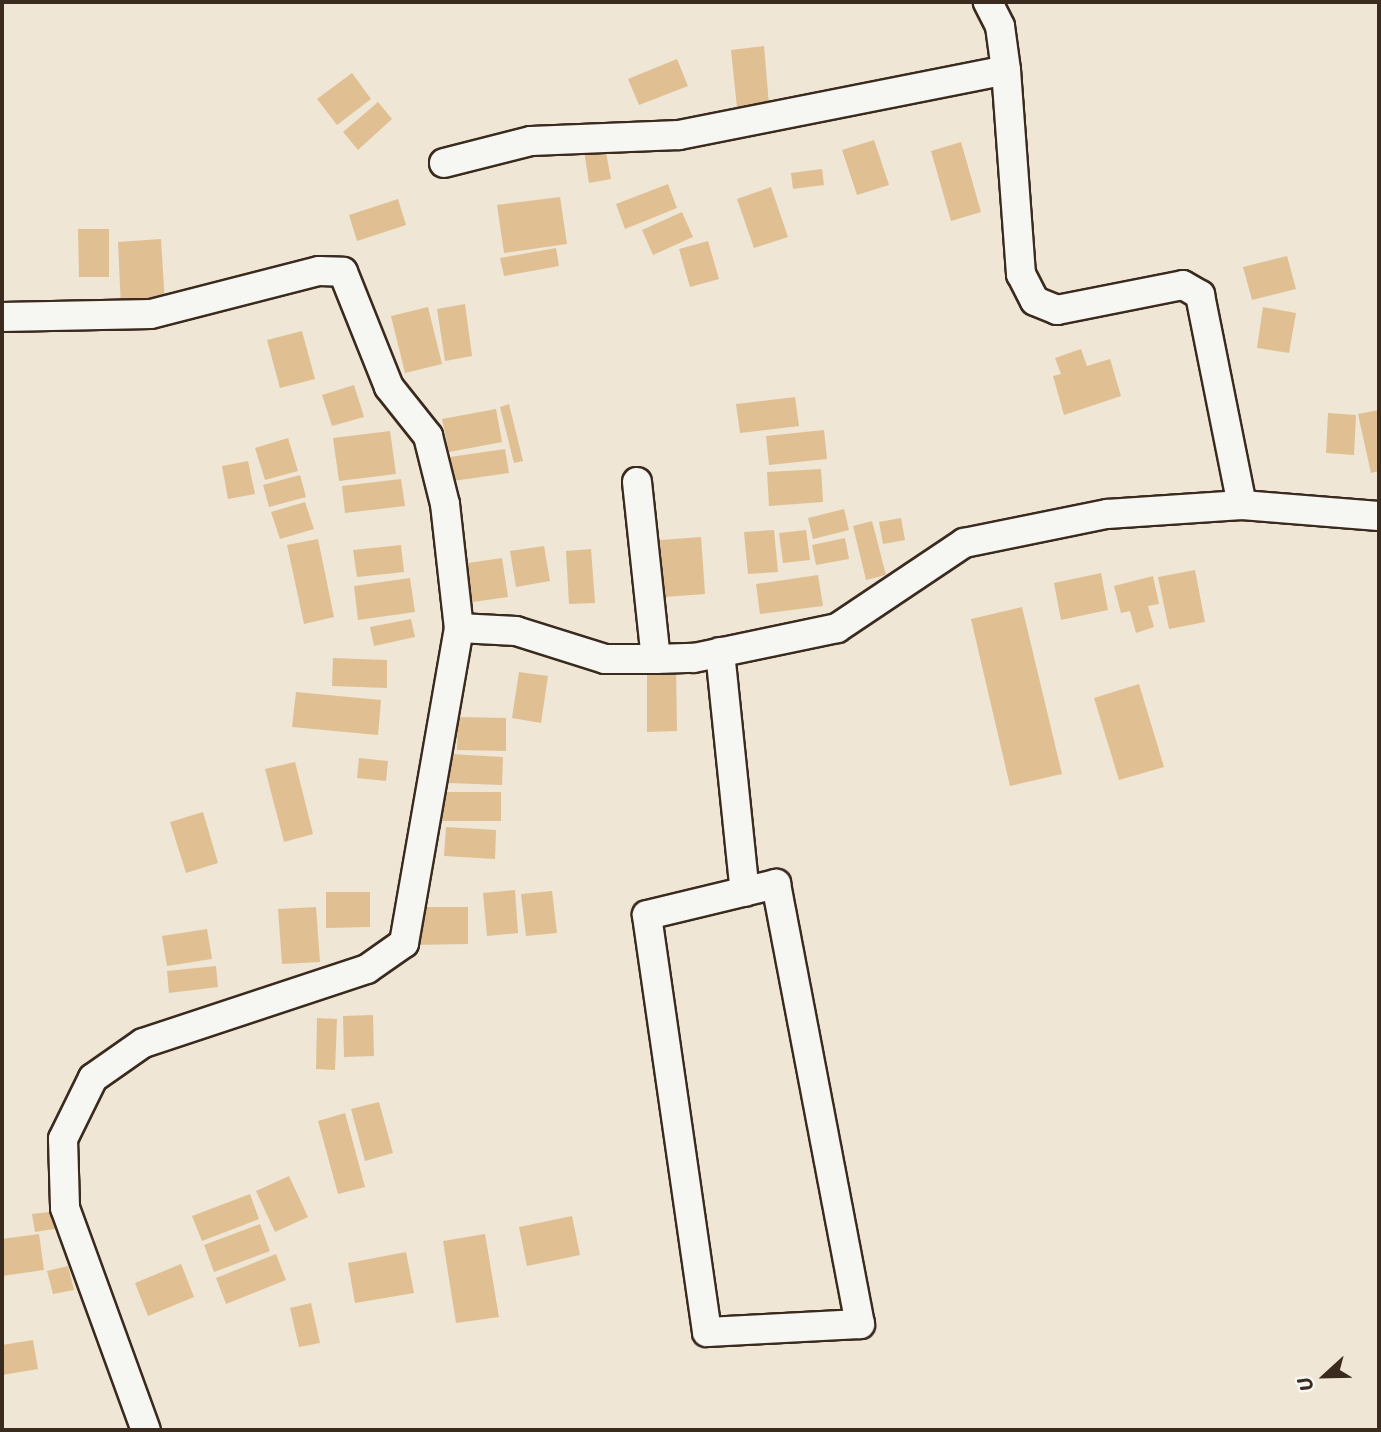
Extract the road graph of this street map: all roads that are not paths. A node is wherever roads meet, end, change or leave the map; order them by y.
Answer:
1 (988, 2) edge
2 (1006, 70) junction
3 (444, 163) dead end
4 (2, 317) edge
5 (637, 482) dead end
6 (1242, 505) junction
7 (1379, 516) edge
8 (459, 628) junction
9 (720, 652) junction
10 (656, 659) junction
11 (745, 892) junction
12 (144, 1426) edge

1 - 2 street
2 - 3 street
2 - 6 street
4 - 8 street
5 - 10 street
6 - 7 street
6 - 9 street
8 - 10 street
8 - 12 street
9 - 10 street
9 - 11 street
11 - 11 street

